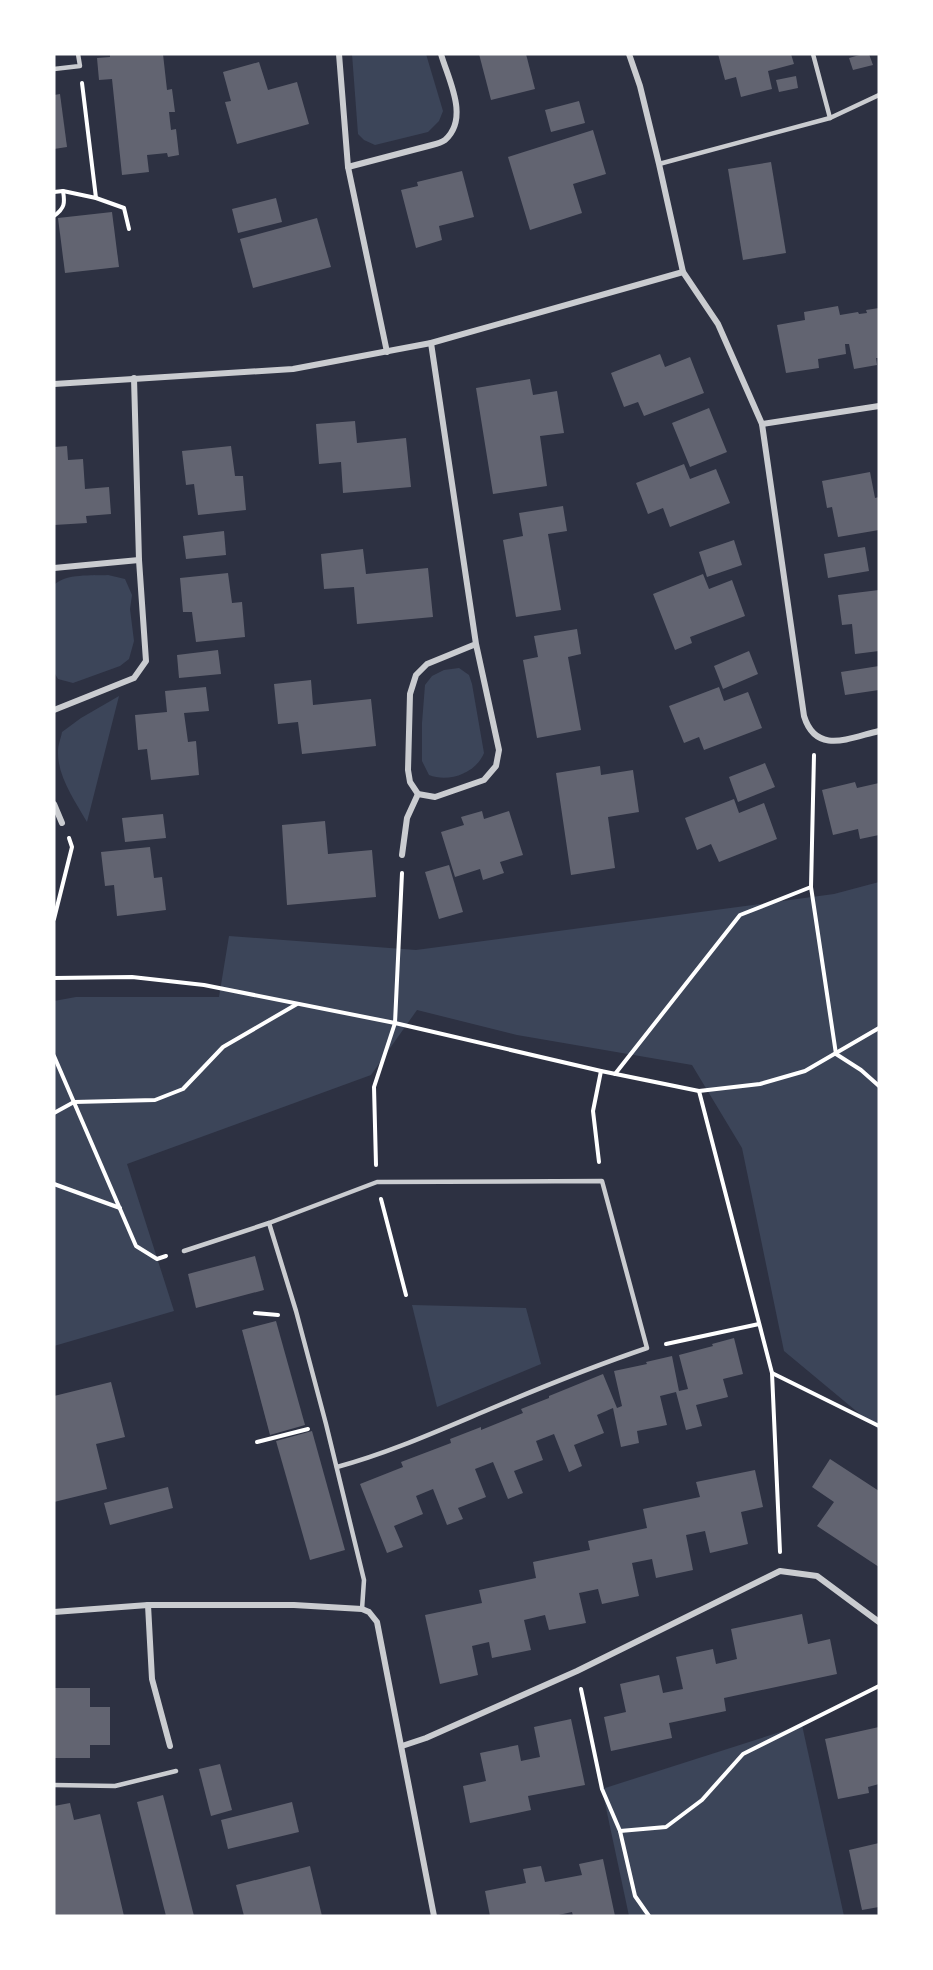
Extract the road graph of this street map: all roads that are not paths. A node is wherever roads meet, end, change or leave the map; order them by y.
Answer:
1 (78, 54) edge
2 (339, 54) edge
3 (441, 54) edge
4 (629, 54) edge
5 (813, 54) edge
6 (54, 69) edge
7 (878, 95) edge
8 (830, 117) junction
9 (659, 164) junction
10 (348, 167) junction
11 (683, 272) junction
12 (431, 344) junction
13 (387, 352) junction
14 (134, 378) junction
15 (54, 384) edge
16 (879, 406) edge
17 (762, 424) junction
18 (139, 560) junction
19 (54, 568) edge
20 (476, 644) junction
21 (54, 710) edge
22 (879, 731) edge
23 (418, 794) junction
24 (54, 804) edge
25 (63, 824) road end
26 (402, 855) road end
27 (269, 1223) junction
28 (184, 1251) road end
29 (337, 1467) junction
30 (148, 1605) junction
31 (362, 1609) junction
32 (54, 1612) edge
33 (879, 1622) edge
34 (170, 1746) dead end
35 (402, 1746) junction
36 (176, 1771) dead end
37 (54, 1785) edge
38 (434, 1916) edge

1 - 6 lane
2 - 10 street
3 - 10 street
4 - 9 street
5 - 8 lane
7 - 8 lane
8 - 9 lane
9 - 11 street
10 - 13 street
11 - 12 street
11 - 17 street
12 - 13 street
12 - 20 street
13 - 14 street
14 - 15 street
14 - 18 street
16 - 17 street
17 - 22 street
18 - 19 street
18 - 21 street
20 - 23 street
20 - 23 street
23 - 26 street
24 - 25 street
27 - 28 lane
27 - 29 lane
27 - 29 lane
29 - 31 lane
30 - 31 street
30 - 32 street
30 - 34 street
31 - 35 street
33 - 35 street
35 - 38 street
36 - 37 lane

